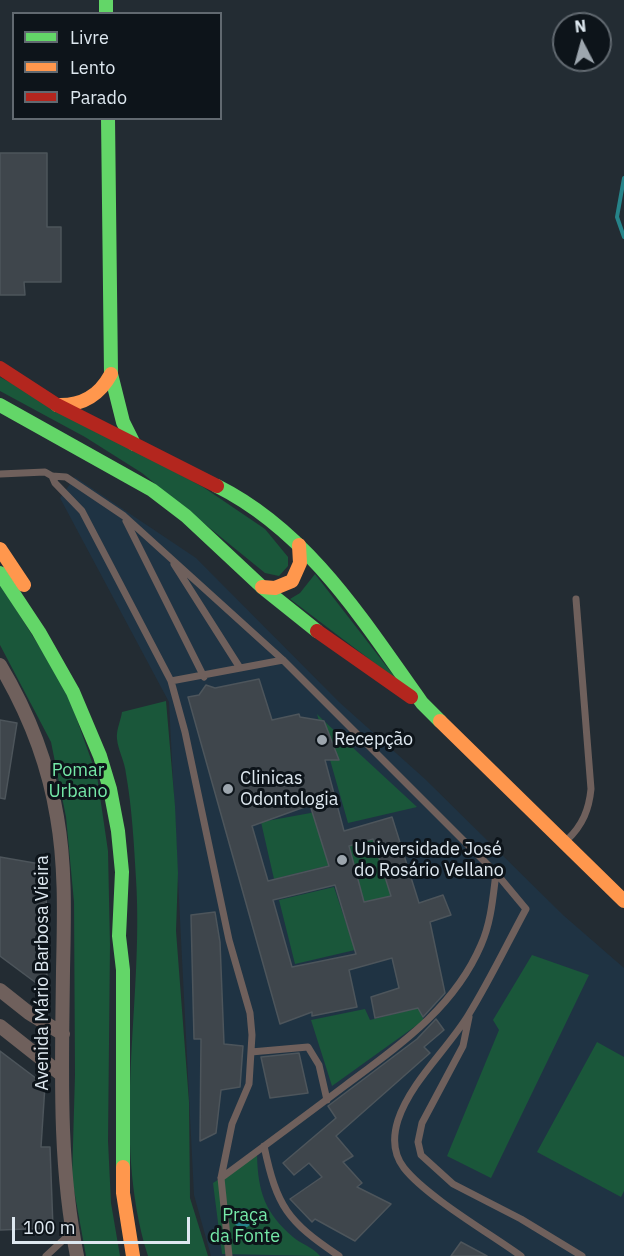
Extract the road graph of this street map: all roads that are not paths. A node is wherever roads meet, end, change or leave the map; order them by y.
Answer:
1 (108, 120) edge
2 (0, 368) edge
3 (111, 374) junction
4 (0, 405) edge
5 (57, 405) junction
6 (134, 444) junction
7 (0, 474) edge
8 (52, 476) junction
9 (124, 516) junction
10 (299, 545) junction
11 (0, 549) edge
12 (170, 557) junction
13 (0, 573) edge
14 (262, 587) junction
15 (576, 599) dead end
16 (283, 660) junction
17 (0, 665) edge
18 (240, 668) junction
19 (204, 676) junction
20 (171, 681) junction
21 (422, 703) junction
22 (563, 843) junction
23 (496, 873) junction
24 (624, 901) edge
25 (123, 970) junction
26 (0, 990) edge
27 (469, 1015) junction
28 (0, 1026) edge
29 (63, 1034) junction
30 (251, 1052) junction
31 (62, 1076) junction
32 (327, 1100) junction
33 (264, 1146) junction
34 (221, 1178) junction
35 (72, 1232) junction
36 (229, 1255) edge
37 (46, 1256) edge
38 (77, 1256) edge
39 (133, 1256) edge
40 (237, 1256) edge
41 (339, 1256) edge
42 (521, 1256) edge
43 (582, 1256) edge

1 - 3 main road
2 - 5 main road
3 - 5 main road
3 - 6 main road
4 - 14 main road
5 - 6 main road
6 - 10 main road
7 - 8 lane
8 - 9 lane
8 - 20 lane
9 - 12 lane
9 - 19 lane
10 - 14 main road
10 - 21 main road
11 - 25 main road
12 - 16 lane
12 - 18 lane
13 - 25 main road
14 - 21 main road
15 - 22 lane
16 - 18 lane
16 - 23 lane
17 - 29 street, Avenida Mário Barbosa Vieira
18 - 19 lane
19 - 20 lane
20 - 30 lane
21 - 22 main road
22 - 24 main road
23 - 27 lane
23 - 32 lane
25 - 39 main road
26 - 29 street
27 - 42 lane
27 - 43 lane
28 - 31 street
29 - 31 street, Avenida Mário Barbosa Vieira
30 - 32 lane
30 - 34 lane
31 - 35 street, Avenida Mário Barbosa Vieira
32 - 33 lane
33 - 34 lane
33 - 41 lane
34 - 36 lane
35 - 37 lane
35 - 38 street, Avenida Mário Barbosa Vieira
36 - 40 lane

